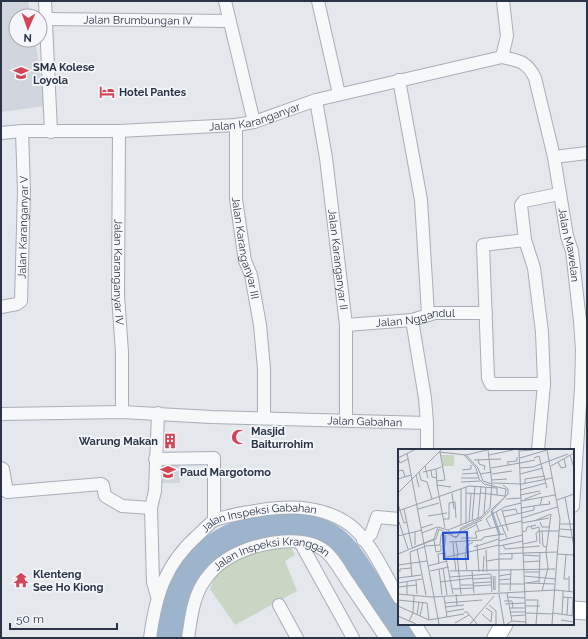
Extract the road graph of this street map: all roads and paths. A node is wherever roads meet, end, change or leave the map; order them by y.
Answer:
1 (225, 1) edge
2 (318, 1) edge
3 (503, 1) edge
4 (48, 19) edge
5 (228, 20) junction
6 (48, 47) edge
7 (502, 57) junction
8 (400, 80) junction
9 (339, 94) junction
10 (316, 100) junction
11 (254, 122) junction
12 (236, 125) junction
13 (22, 131) junction
14 (119, 131) junction
15 (51, 132) junction
16 (1, 133) edge
17 (587, 153) edge
18 (554, 158) junction
19 (559, 194) junction
20 (525, 240) junction
21 (1, 307) edge
22 (486, 313) junction
23 (428, 314) junction
24 (412, 320) junction
25 (346, 325) junction
26 (544, 384) junction
27 (122, 412) junction
28 (158, 413) junction
29 (1, 414) edge
30 (264, 418) junction
31 (346, 419) junction
32 (427, 423) junction
33 (426, 449) edge
34 (538, 449) edge
35 (155, 459) junction
36 (1, 468) edge
37 (574, 489) edge
38 (151, 508) junction
39 (398, 519) edge
40 (214, 520) junction
41 (364, 540) junction
42 (300, 542) junction
43 (157, 596) junction
44 (398, 596) edge
45 (279, 605) dead end
46 (574, 610) edge
47 (587, 611) edge
48 (416, 625) edge
49 (503, 625) edge
50 (150, 638) edge
51 (188, 638) edge
52 (297, 638) edge
53 (353, 638) edge
54 (386, 638) edge
55 (424, 638) edge
56 (496, 638) edge

1 - 5 street
2 - 9 street
3 - 7 street
4 - 5 street, Jalan Brumbungan IV
5 - 11 street
6 - 15 street
7 - 8 street, Jalan Karanganyar
7 - 18 street, Jalan Mawelan
8 - 9 street, Jalan Karanganyar
8 - 23 street
9 - 10 street, Jalan Karanganyar
10 - 11 street, Jalan Karanganyar
10 - 25 street, Jalan Karanganyar II
11 - 12 street, Jalan Karanganyar
12 - 14 street, Jalan Karanganyar
12 - 30 street, Jalan Karanganyar III
13 - 15 street, Jalan Karanganyar
13 - 16 street, Jalan Karanganyar
13 - 21 street, Jalan Karanganyar V
14 - 15 street, Jalan Karanganyar
14 - 27 street, Jalan Karanganyar IV
17 - 18 street
18 - 19 street, Jalan Mawelan
19 - 20 street
19 - 37 street, Jalan Mawelan
20 - 22 street
20 - 26 street
22 - 23 street, Jalan Nggandul
22 - 26 street
23 - 24 street, Jalan Nggandul
24 - 25 street, Jalan Nggandul
24 - 32 street
25 - 31 street, Jalan Karanganyar II
26 - 34 street
27 - 28 street, Jalan Gabahan
27 - 29 street, Jalan Gabahan
28 - 30 street, Jalan Gabahan
28 - 35 street
30 - 31 street, Jalan Gabahan
31 - 32 street, Jalan Gabahan
32 - 33 street
35 - 38 street
35 - 40 street
36 - 38 street
38 - 43 street
39 - 41 street
40 - 41 street, Jalan Inspeksi Gabahan
40 - 43 street, Jalan Inspeksi Gabahan
41 - 44 street, Jalan Inspeksi Gabahan
42 - 51 street, Jalan Inspeksi Kranggan
42 - 53 street
42 - 54 street, Jalan Inspeksi Kranggan
43 - 50 street, Jalan Inspeksi Gabahan
45 - 52 street
46 - 47 street
48 - 55 street
49 - 56 street

